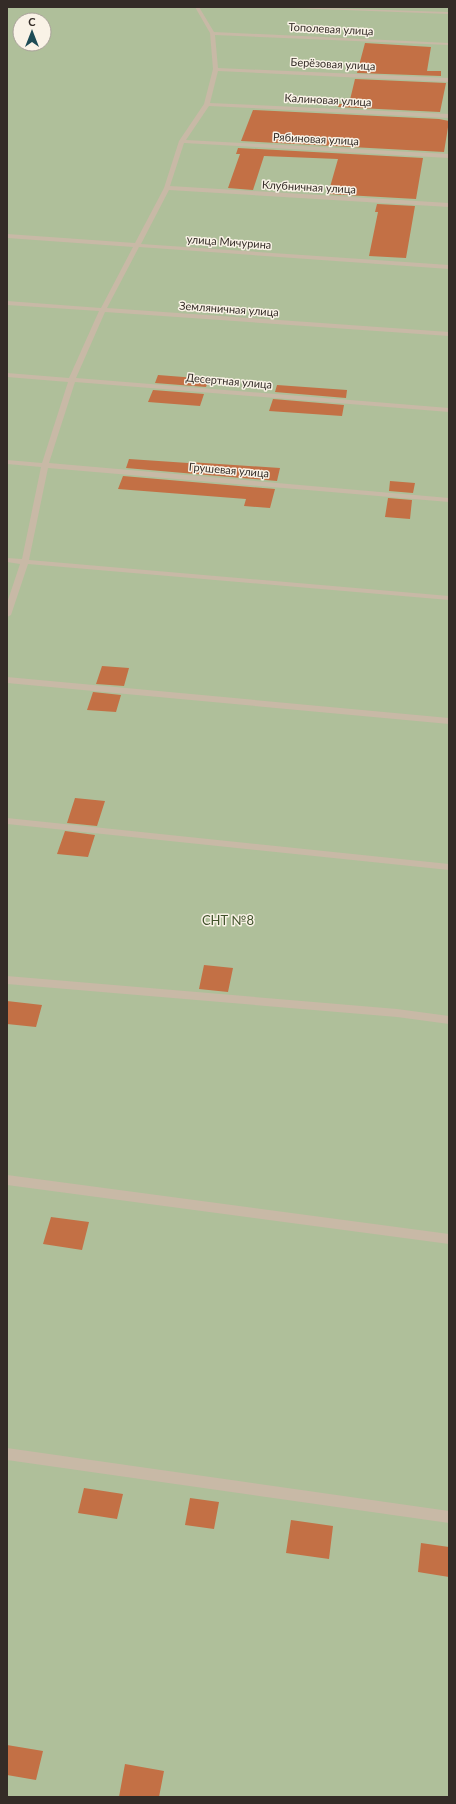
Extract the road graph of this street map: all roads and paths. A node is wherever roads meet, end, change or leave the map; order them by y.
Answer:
1 (197, 7) edge
2 (294, 7) edge
3 (449, 13) edge
4 (212, 33) junction
5 (449, 44) edge
6 (216, 69) junction
7 (449, 80) edge
8 (207, 104) junction
9 (449, 116) edge
10 (182, 141) junction
11 (449, 156) edge
12 (167, 188) junction
13 (449, 205) edge
14 (7, 236) edge
15 (136, 246) junction
16 (449, 267) edge
17 (7, 303) edge
18 (103, 310) junction
19 (449, 334) edge
20 (7, 375) edge
21 (72, 380) junction
22 (449, 410) edge
23 (7, 462) edge
24 (45, 464) junction
25 (449, 500) edge
26 (7, 560) edge
27 (25, 562) junction
28 (449, 598) edge
29 (7, 614) edge
30 (7, 680) edge
31 (449, 721) edge
32 (7, 821) edge
33 (449, 867) edge
34 (7, 980) edge
35 (449, 1020) edge
36 (7, 1180) edge
37 (449, 1239) edge
38 (7, 1454) edge
39 (449, 1517) edge

1 - 4 street
2 - 3 street
4 - 5 street, Тополевая улица
4 - 6 street
6 - 7 street, Берёзовая улица
6 - 8 street
8 - 9 street, Калиновая улица
8 - 10 street
10 - 11 street, Рябиновая улица
10 - 12 street
12 - 13 street, Клубничная улица
12 - 15 street
14 - 15 street, улица Мичурина
15 - 16 street, улица Мичурина
15 - 18 street
17 - 18 street, Земляничная улица
18 - 19 street, Земляничная улица
18 - 21 street
20 - 21 street, Десертная улица
21 - 22 street, Десертная улица
21 - 24 street
23 - 24 street, Грушевая улица
24 - 25 street, Грушевая улица
24 - 27 street
26 - 27 street
27 - 28 street
27 - 29 street
30 - 31 street
32 - 33 street
34 - 35 street
36 - 37 street
38 - 39 street

